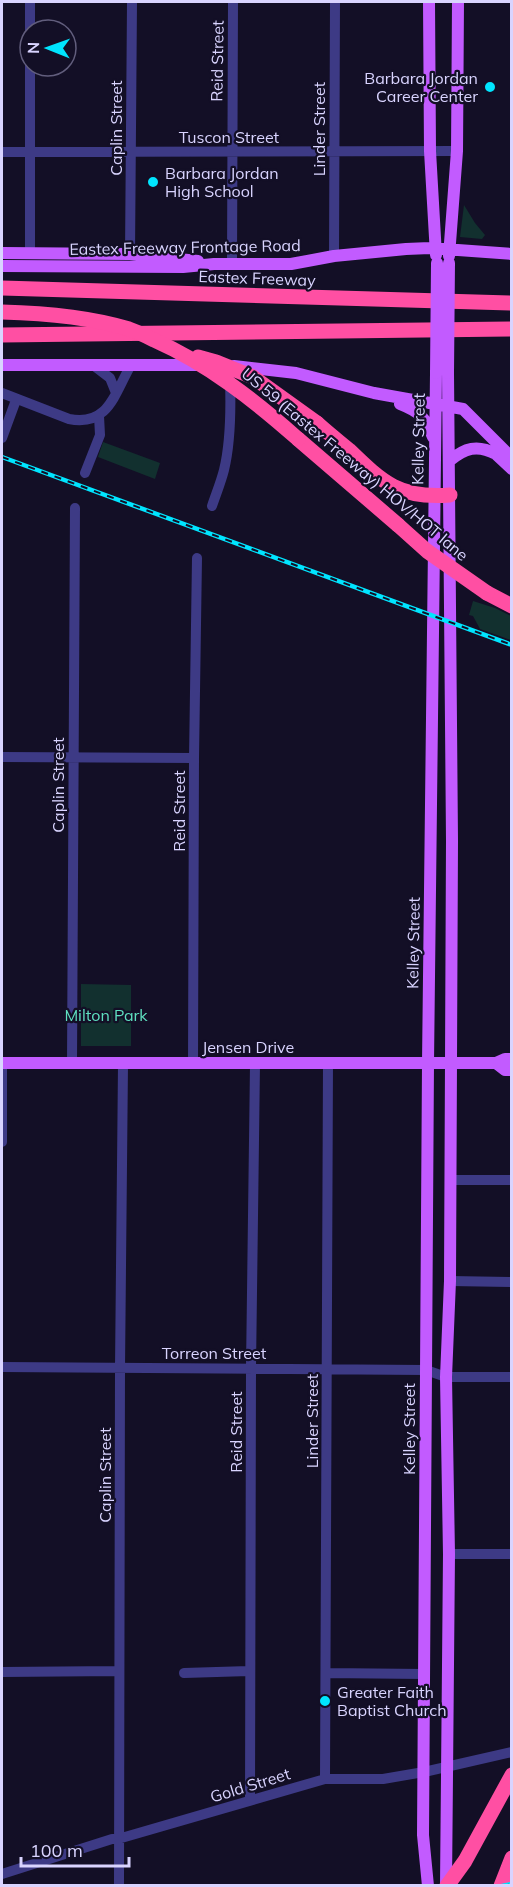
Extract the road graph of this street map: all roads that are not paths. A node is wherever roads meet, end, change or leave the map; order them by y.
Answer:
1 (30, 2) edge
2 (132, 2) edge
3 (233, 2) edge
4 (335, 2) edge
5 (429, 2) edge
6 (458, 2) edge
7 (30, 18) edge
8 (30, 78) edge
9 (131, 151) junction
10 (430, 151) junction
11 (457, 151) junction
12 (2, 152) edge
13 (29, 152) junction
14 (231, 152) junction
15 (333, 152) junction
16 (435, 249) junction
17 (2, 253) edge
18 (30, 253) junction
19 (130, 254) junction
20 (512, 254) edge
21 (333, 256) junction
22 (445, 259) junction
23 (214, 264) junction
24 (232, 264) junction
25 (2, 266) edge
26 (2, 288) edge
27 (512, 303) edge
28 (2, 312) edge
29 (512, 329) edge
30 (413, 331) junction
31 (2, 335) edge
32 (512, 338) edge
33 (178, 351) junction
34 (2, 365) edge
35 (93, 365) junction
36 (131, 365) junction
37 (230, 365) junction
38 (2, 393) edge
39 (116, 393) junction
40 (374, 393) junction
41 (15, 400) junction
42 (441, 405) junction
43 (99, 416) junction
44 (2, 438) edge
45 (434, 441) junction
46 (496, 454) junction
47 (512, 458) edge
48 (449, 461) junction
49 (512, 469) edge
50 (86, 473) dead end
51 (450, 495) junction
52 (434, 496) junction
53 (212, 506) dead end
54 (75, 508) dead end
55 (197, 558) dead end
56 (512, 606) edge
57 (2, 757) edge
58 (74, 757) junction
59 (194, 758) junction
60 (512, 1059) edge
61 (2, 1063) edge
62 (72, 1063) junction
63 (328, 1063) junction
64 (428, 1063) junction
65 (451, 1063) junction
66 (496, 1063) junction
67 (123, 1064) junction
68 (193, 1064) junction
69 (255, 1064) junction
70 (512, 1070) edge
71 (2, 1142) edge
72 (451, 1180) junction
73 (512, 1180) edge
74 (450, 1281) junction
75 (512, 1282) edge
76 (2, 1367) edge
77 (120, 1368) junction
78 (251, 1368) junction
79 (327, 1369) junction
80 (426, 1370) junction
81 (446, 1377) junction
82 (512, 1377) edge
83 (449, 1554) junction
84 (512, 1554) edge
85 (119, 1671) junction
86 (249, 1671) junction
87 (2, 1672) edge
88 (184, 1673) dead end
89 (326, 1673) junction
90 (424, 1674) junction
91 (512, 1752) edge
92 (447, 1766) junction
93 (424, 1772) junction
94 (512, 1775) edge
95 (325, 1779) junction
96 (250, 1801) junction
97 (118, 1839) junction
98 (512, 1858) edge
99 (2, 1874) edge
100 (118, 1886) edge
101 (428, 1886) edge
102 (447, 1886) edge
103 (501, 1886) edge

1 - 7 street
2 - 9 street, Caplin Street
3 - 14 street, Reid Street
4 - 15 street, Linder Street
5 - 10 main road, Kelley Street
6 - 11 main road, Kelley Street
8 - 13 street
9 - 13 street, Tuscon Street
9 - 14 street, Tuscon Street
9 - 19 street, Caplin Street
10 - 11 street, Tuscon Street
10 - 15 street, Tuscon Street
10 - 16 main road, Kelley Street
11 - 22 main road, Kelley Street
12 - 13 street, Tuscon Street
13 - 18 street
14 - 15 street, Tuscon Street
14 - 24 street, Reid Street
15 - 21 street, Linder Street
16 - 21 main road, Eastex Freeway Frontage Road
16 - 22 main road, Kelley Street
17 - 18 main road
18 - 19 main road
19 - 23 main road
20 - 22 main road
21 - 24 main road, Eastex Freeway Frontage Road
22 - 42 main road, Kelley Street, bridge
23 - 24 main road, Eastex Freeway Frontage Road
23 - 25 main road, Eastex Freeway Frontage Road
26 - 27 highway, Eastex Freeway
28 - 33 highway, US 59 (Eastex Freeway) HOV/HOT lane, bridge
29 - 30 highway
30 - 31 highway
30 - 32 highway
33 - 52 highway, bridge
33 - 56 highway, US 59 (Eastex Freeway) HOV/HOT lane, bridge
34 - 35 main road
35 - 36 main road
35 - 39 street
36 - 37 main road
36 - 39 street
37 - 40 main road
37 - 53 street
38 - 41 street
39 - 43 street
40 - 42 main road
40 - 45 main road
41 - 43 street
41 - 44 street
42 - 45 main road, Kelley Street
42 - 46 main road
42 - 47 main road
42 - 48 main road, Kelley Street
43 - 50 street
45 - 52 main road, Kelley Street
46 - 48 main road
46 - 49 main road
48 - 51 main road, Kelley Street
51 - 52 highway
51 - 65 main road, Kelley Street
52 - 64 main road, Kelley Street
54 - 58 street, Caplin Street
55 - 59 street, Reid Street
57 - 58 street
58 - 59 street
58 - 62 street, Caplin Street
59 - 68 street, Reid Street
60 - 66 main road, Jensen Drive
61 - 62 main road, Jensen Drive
61 - 71 street
62 - 67 main road, Jensen Drive
63 - 64 main road, Jensen Drive
63 - 69 main road, Jensen Drive
63 - 79 street, Linder Street
64 - 65 main road, Jensen Drive
64 - 80 main road, Kelley Street
65 - 66 main road, Jensen Drive
65 - 72 main road, Kelley Street
66 - 70 main road, Jensen Drive
67 - 68 main road, Jensen Drive
67 - 77 street, Caplin Street
68 - 69 main road, Jensen Drive
69 - 78 street, Reid Street
72 - 73 street
72 - 74 main road, Kelley Street
74 - 75 street
74 - 81 main road, Kelley Street
76 - 77 street, Torreon Street
77 - 78 street, Torreon Street
77 - 85 street, Caplin Street
78 - 79 street, Torreon Street
78 - 86 street, Reid Street
79 - 80 street, Torreon Street
79 - 89 street, Linder Street
80 - 81 street, Torreon Street
80 - 90 main road, Kelley Street
81 - 82 street, Torreon Street
81 - 83 main road, Kelley Street
83 - 84 street
83 - 92 main road, Kelley Street
85 - 87 street
85 - 97 street, Caplin Street
86 - 88 street
86 - 96 street, Reid Street
89 - 90 street
89 - 95 street, Linder Street
90 - 93 main road, Kelley Street
91 - 92 street, Gold Street
92 - 93 street, Gold Street
92 - 102 main road, Kelley Street
93 - 95 street, Gold Street
93 - 101 main road, Kelley Street
94 - 102 highway
95 - 96 street, Gold Street
96 - 97 street, Gold Street
97 - 99 street, Gold Street
97 - 100 street, Caplin Street
98 - 103 highway

